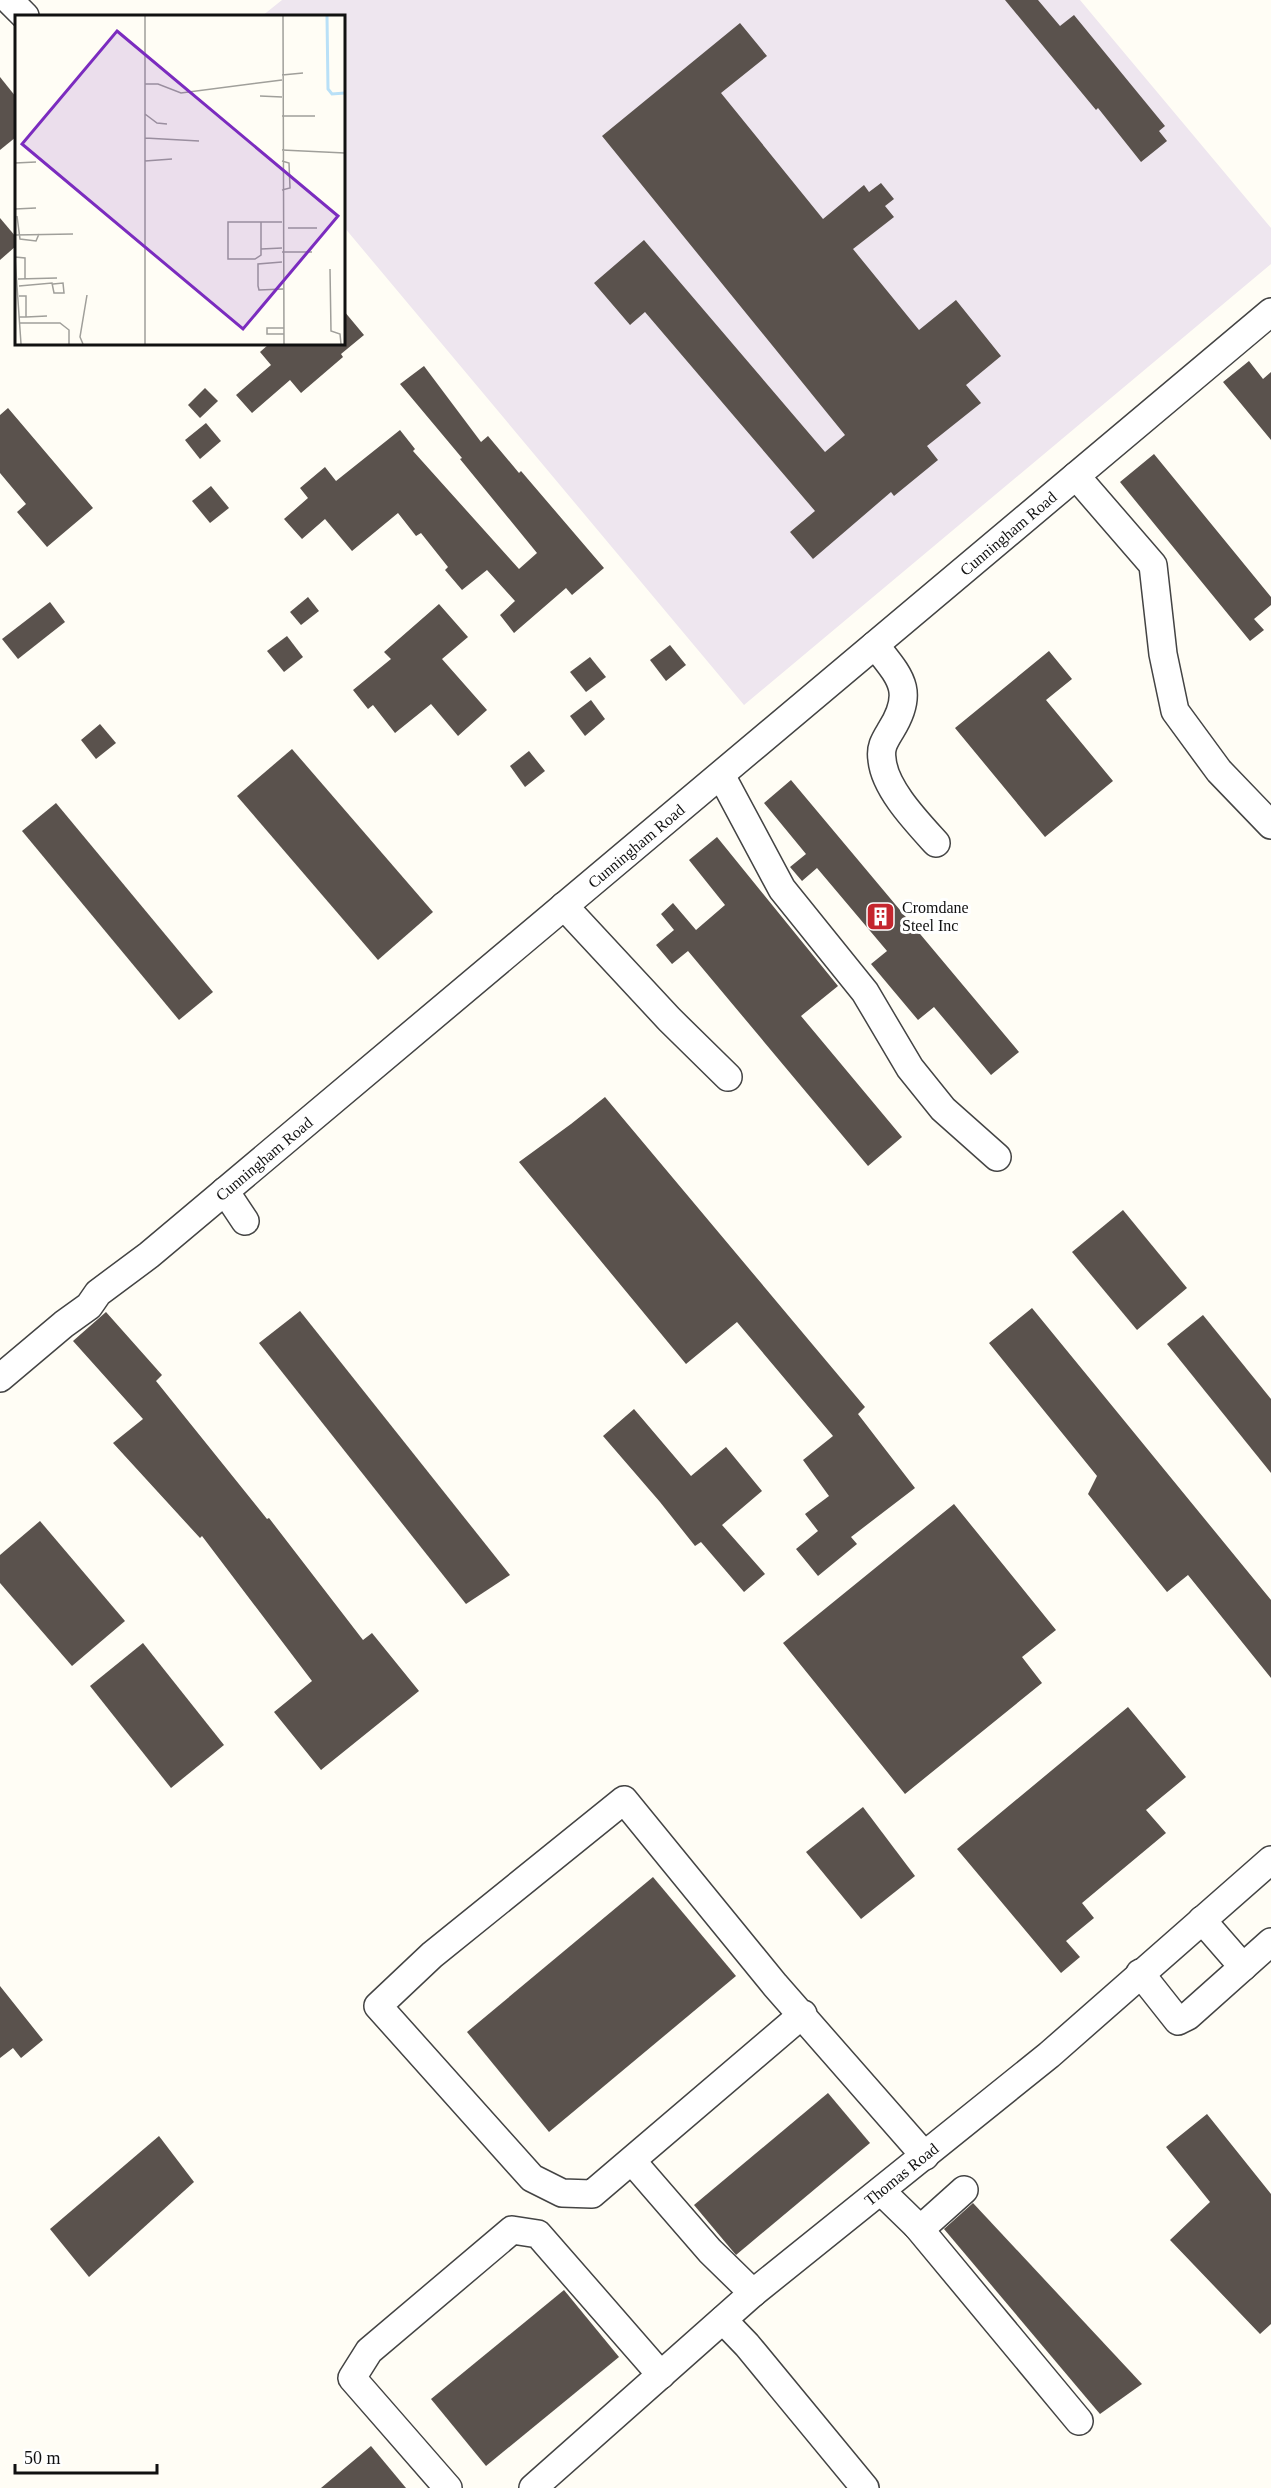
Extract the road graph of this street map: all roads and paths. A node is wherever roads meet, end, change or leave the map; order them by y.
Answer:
1 (9, 0) edge
2 (24, 15) edge
3 (1271, 312) edge
4 (1076, 476) junction
5 (874, 645) junction
6 (721, 774) junction
7 (1271, 825) edge
8 (936, 843) dead end
9 (564, 906) junction
10 (728, 1077) dead end
11 (998, 1157) dead end
12 (225, 1191) junction
13 (245, 1221) dead end
14 (0, 1378) edge
15 (1271, 1860) edge
16 (1202, 1920) junction
17 (1271, 1942) edge
18 (1243, 1967) junction
19 (1140, 1974) junction
20 (803, 2014) junction
21 (926, 2156) junction
22 (632, 2161) junction
23 (964, 2190) dead end
24 (882, 2192) junction
25 (917, 2226) junction
26 (753, 2293) junction
27 (723, 2320) junction
28 (661, 2375) junction
29 (1079, 2421) dead end
30 (448, 2488) edge
31 (533, 2488) edge
32 (866, 2488) edge

1 - 2 street
3 - 4 street, Cunningham Road
4 - 5 street, Cunningham Road
4 - 7 street
5 - 6 street, Cunningham Road
5 - 8 street
6 - 9 street, Cunningham Road
6 - 11 street
9 - 10 street
9 - 12 street, Cunningham Road
12 - 13 street
12 - 14 street, Cunningham Road
15 - 16 street, Thomas Road
16 - 18 street
16 - 19 street, Thomas Road
17 - 18 street
18 - 19 street
19 - 21 street, Thomas Road
20 - 21 street
20 - 22 street
20 - 22 street
21 - 24 street, Thomas Road
22 - 26 street
23 - 25 street
24 - 25 street
24 - 26 street, Thomas Road
25 - 29 street
26 - 27 street, Thomas Road
27 - 28 street, Thomas Road
27 - 32 street
28 - 30 street
28 - 31 street, Thomas Road

